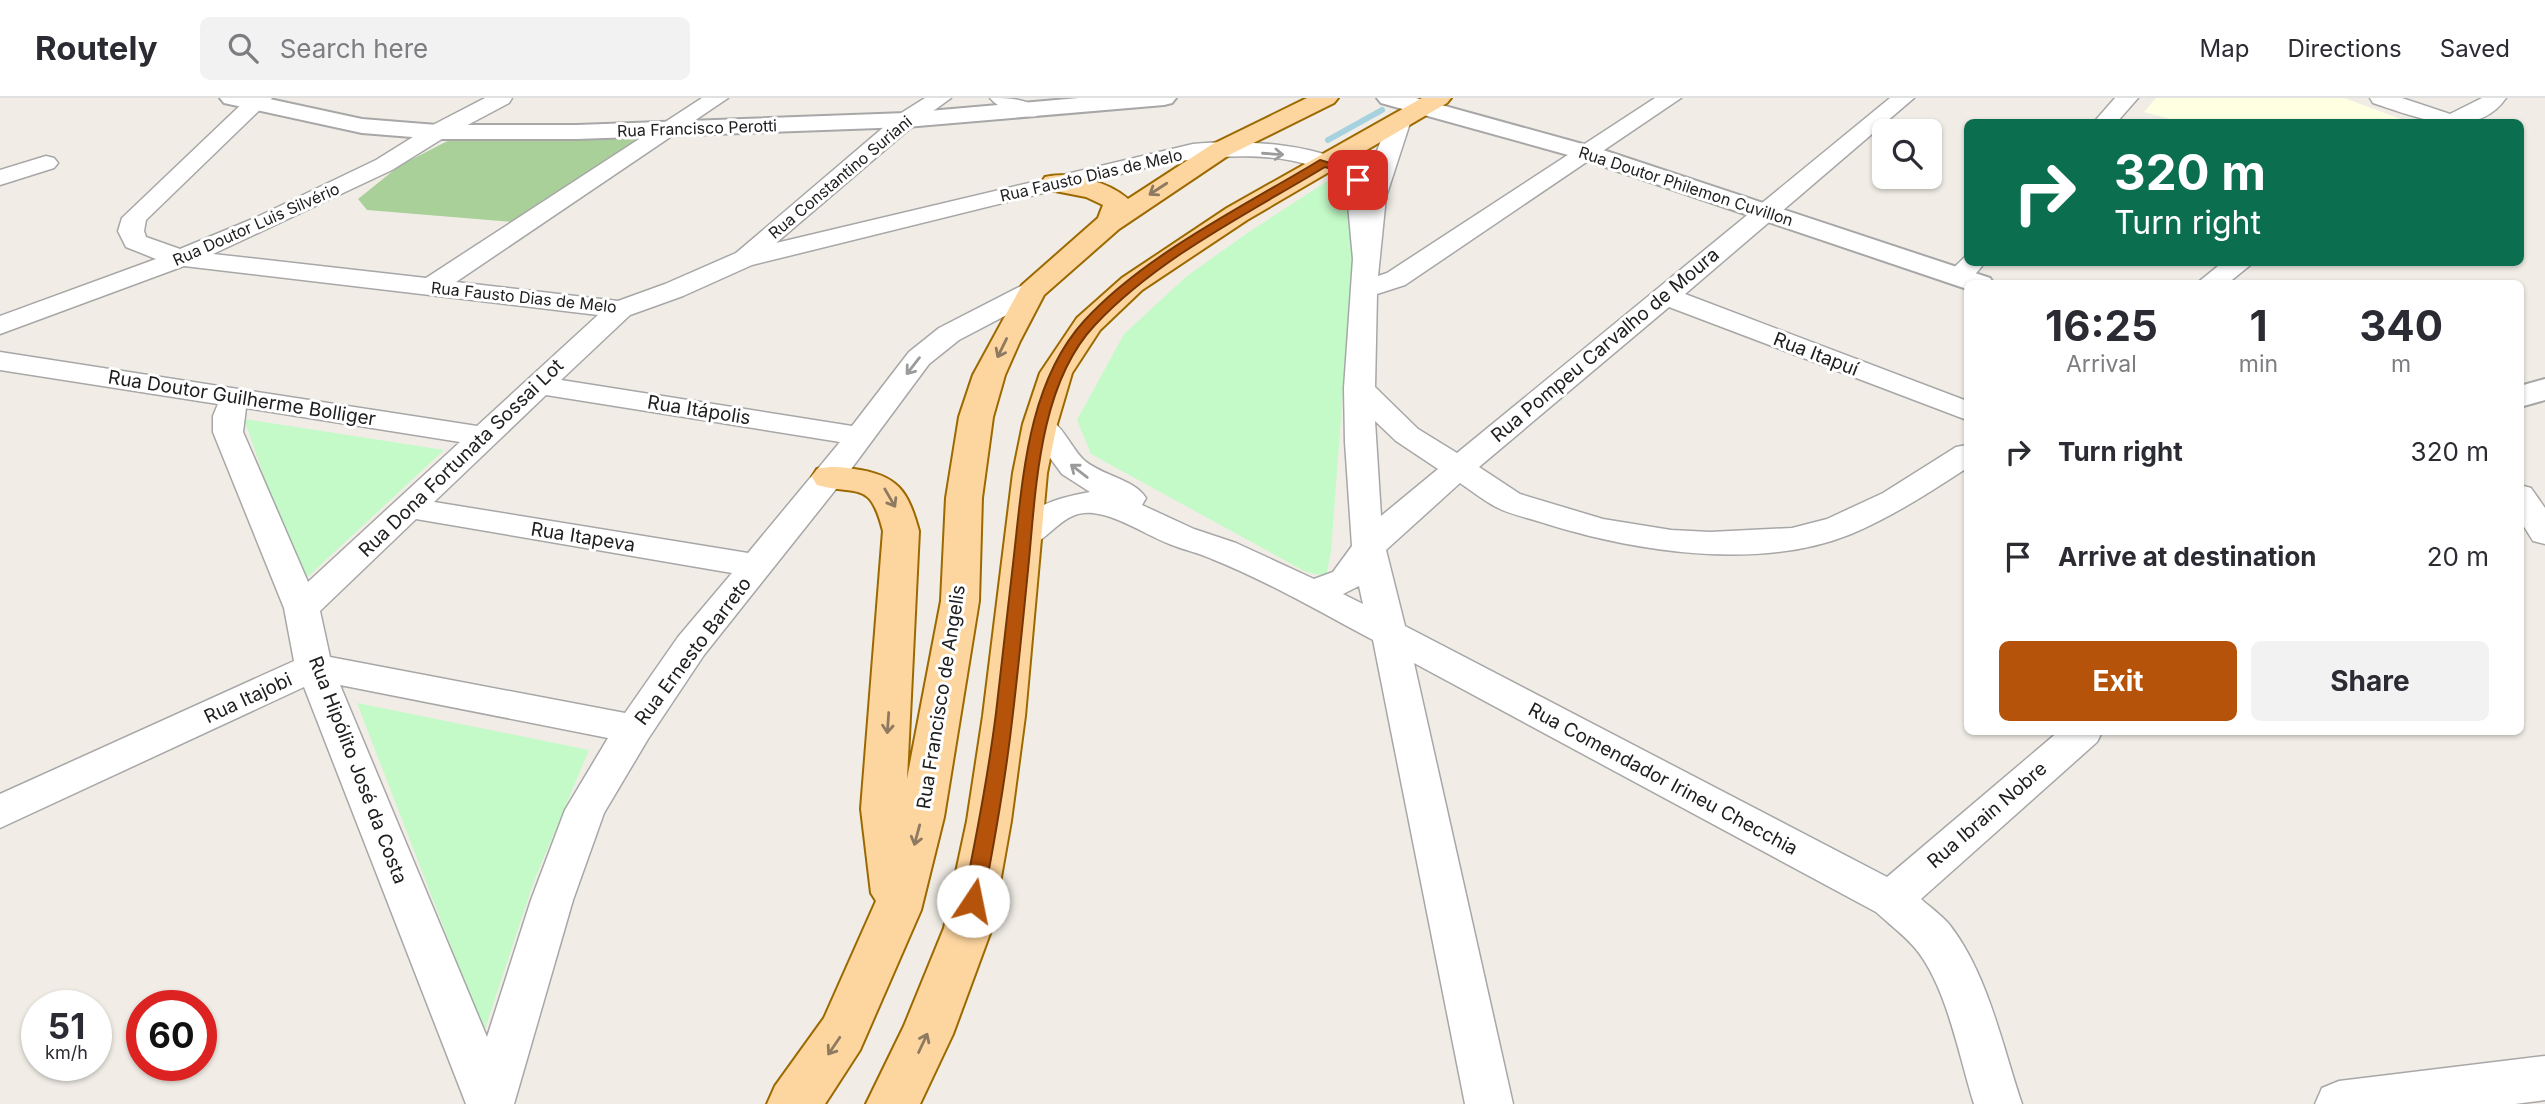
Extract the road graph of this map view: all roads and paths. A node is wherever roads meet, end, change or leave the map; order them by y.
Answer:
1 (501, 98) edge
2 (717, 98) edge
3 (940, 98) edge
4 (1000, 98) edge
5 (1164, 98) edge
6 (1326, 98) edge
7 (1670, 98) edge
8 (1902, 98) edge
9 (2127, 98) edge
10 (2381, 98) edge
11 (2495, 98) edge
12 (250, 100) edge
13 (1413, 105) edge
14 (1029, 111) junction
15 (2108, 119) edge
16 (2442, 119) edge
17 (2458, 119) edge
18 (906, 121) junction
19 (670, 128) junction
20 (437, 132) junction
21 (1220, 150) junction
22 (1588, 153) junction
23 (46, 163) dead end
24 (1324, 163) junction
25 (0, 178) edge
26 (1054, 183) junction
27 (1764, 212) junction
28 (1109, 223) junction
29 (181, 258) junction
30 (743, 258) junction
31 (2235, 266) edge
32 (1970, 274) edge
33 (1365, 277) junction
34 (2215, 280) edge
35 (431, 287) junction
36 (1032, 291) junction
37 (1666, 296) junction
38 (621, 309) junction
39 (0, 326) edge
40 (0, 361) edge
41 (537, 385) junction
42 (1359, 388) junction
43 (2545, 388) edge
44 (2524, 396) edge
45 (235, 397) junction
46 (1964, 410) edge
47 (1040, 424) junction
48 (483, 436) junction
49 (860, 436) junction
50 (1964, 456) edge
51 (1458, 467) junction
52 (829, 477) junction
53 (2524, 501) edge
54 (409, 508) junction
55 (2545, 533) edge
56 (1022, 538) junction
57 (1369, 547) junction
58 (1224, 551) junction
59 (756, 566) junction
60 (1313, 593) junction
61 (302, 608) junction
62 (1390, 635) junction
63 (314, 667) junction
64 (635, 729) junction
65 (2080, 735) edge
66 (0, 812) edge
67 (1891, 899) junction
68 (897, 910) junction
69 (2545, 1077) edge
70 (490, 1103) edge
71 (794, 1104) edge
72 (893, 1104) edge
73 (1489, 1104) edge
74 (1998, 1104) edge
75 (2339, 1104) edge

1 - 20 street, Rua Doutor Luis Silvério
2 - 19 street
3 - 18 street, Rua Constantino Suriani
4 - 14 street
5 - 14 street, Rua Francisco Perotti
6 - 21 main road, Rua Francisco de Angelis
7 - 22 street
8 - 27 street, Rua Pompeu Carvalho de Moura
9 - 15 street
10 - 16 street
11 - 17 street
12 - 20 street, Rua Francisco Perotti
12 - 29 street, Rua Fausto Dias de Melo
13 - 22 street, Rua Doutor Philemon Cuvillon
13 - 24 main road
13 - 33 street
14 - 18 street, Rua Francisco Perotti
18 - 19 street, Rua Francisco Perotti
18 - 30 street, Rua Constantino Suriani
19 - 20 street, Rua Francisco Perotti
19 - 35 street
20 - 29 street, Rua Doutor Luis Silvério
21 -> 24 street, Rua Fausto Dias de Melo
21 - 26 street, Rua Fausto Dias de Melo
21 -> 28 main road, Rua Francisco de Angelis
22 - 27 street, Rua Doutor Philemon Cuvillon
22 - 33 street
23 - 25 street
24 - 33 street, Rua Fausto Dias de Melo
24 - 47 main road
26 - 28 main road
26 - 30 street, Rua Fausto Dias de Melo
27 - 32 street, Rua Doutor Philemon Cuvillon
27 - 37 street, Rua Pompeu Carvalho de Moura
28 - 36 main road, Rua Francisco de Angelis
29 - 35 street, Rua Fausto Dias de Melo
29 - 39 street, Rua Doutor Luis Silvério
30 - 38 street, Rua Fausto Dias de Melo
31 - 34 street
33 - 42 street
35 - 38 street, Rua Fausto Dias de Melo
36 -> 49 street, Rua Ernesto Barreto
36 -> 68 main road, Rua Francisco de Angelis
37 - 46 street, Rua Itapuí
37 - 51 street, Rua Pompeu Carvalho de Moura
38 - 41 street, Rua Dona Fortunata Sossai Lot
40 - 45 street, Rua Doutor Guilherme Bolliger
41 - 48 street, Rua Dona Fortunata Sossai Lot
41 - 49 street, Rua Itápolis
42 - 51 street
42 - 57 street
43 - 44 street
45 - 48 street, Rua Doutor Guilherme Bolliger
45 - 61 street, Rua Hipólito José da Costa
47 - 56 main road
58 -> 47 street, Rua Comendador Irineu Checchia
48 - 54 street, Rua Dona Fortunata Sossai Lot
49 - 52 street, Rua Ernesto Barreto
50 - 51 street
51 - 57 street, Rua Pompeu Carvalho de Moura
52 - 59 street, Rua Ernesto Barreto
52 -> 68 main road
53 - 55 street
54 - 59 street, Rua Itapeva
54 - 61 street, Rua Dona Fortunata Sossai Lot
56 - 58 street, Rua Comendador Irineu Checchia
72 -> 56 main road
57 - 60 street, Rua Pompeu Carvalho de Moura
57 - 62 street
58 - 60 street, Rua Comendador Irineu Checchia
59 - 64 street, Rua Ernesto Barreto
60 - 62 street, Rua Comendador Irineu Checchia
61 - 63 street, Rua Hipólito José da Costa
62 - 67 street, Rua Comendador Irineu Checchia
62 - 73 street
63 - 64 street, Rua Itajobi
63 - 66 street, Rua Itajobi
63 - 70 street, Rua Hipólito José da Costa
64 - 70 street, Rua Ernesto Barreto
65 - 67 street, Rua Ibrain Nobre
67 - 74 street, Rua Comendador Irineu Checchia
68 -> 71 main road, Rua Francisco de Angelis
69 - 75 street

